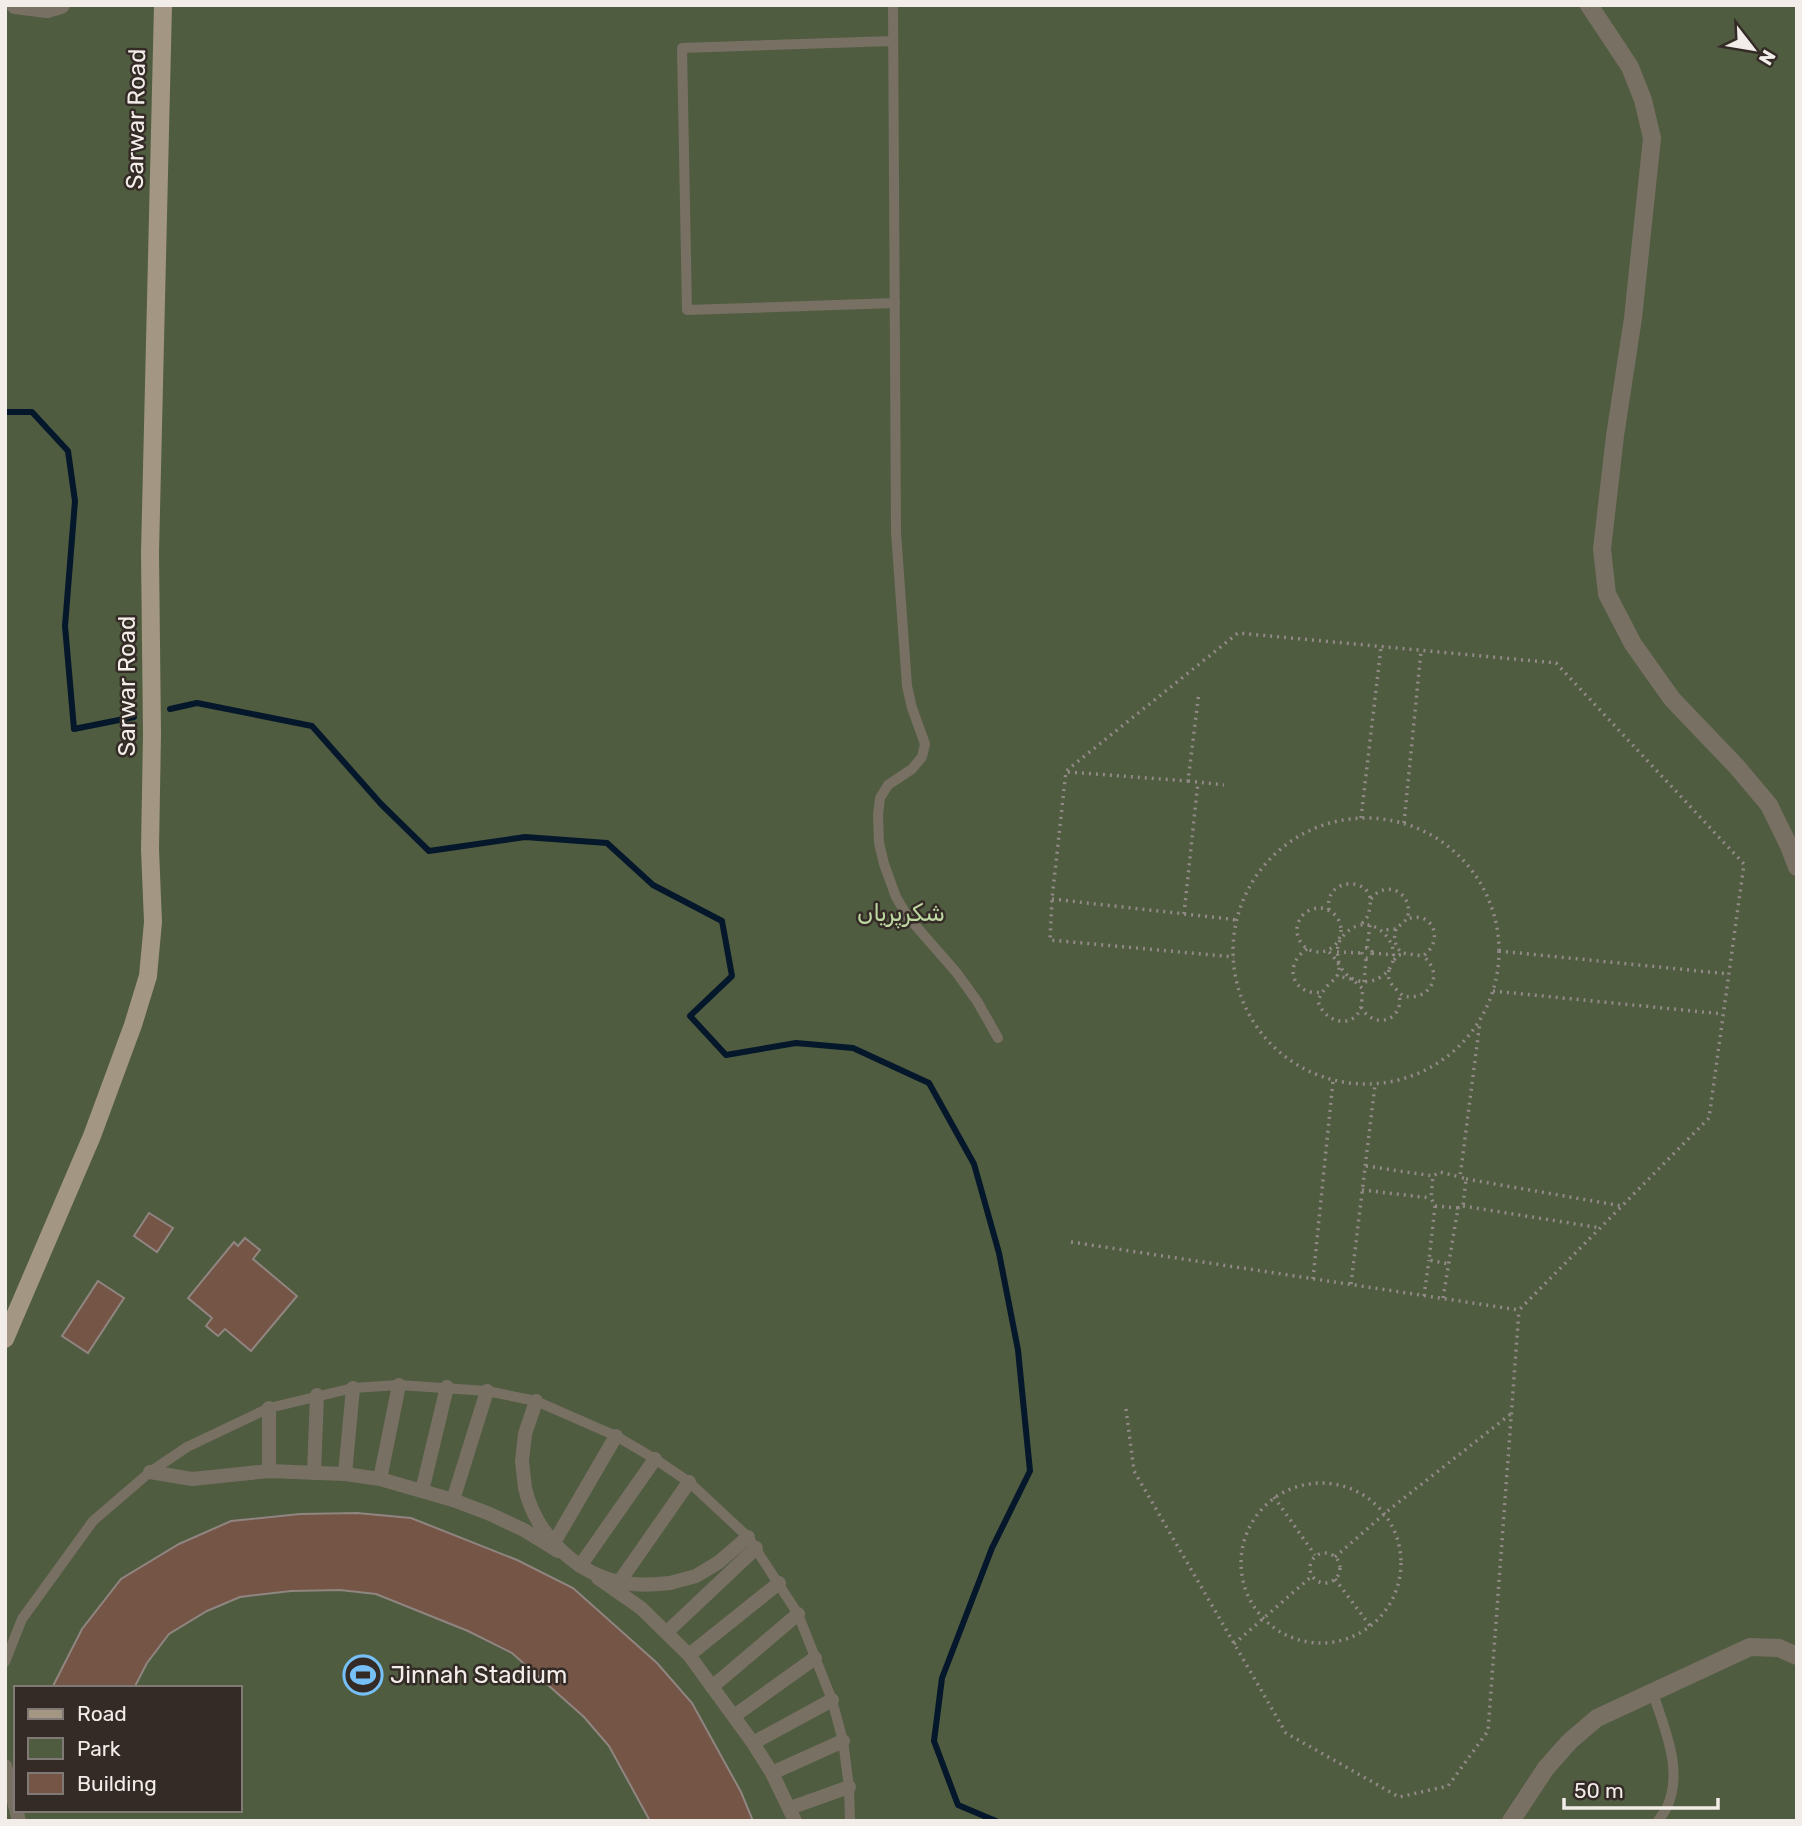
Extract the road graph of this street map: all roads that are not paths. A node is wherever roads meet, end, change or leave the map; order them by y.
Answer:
1 (15, 5) edge
2 (61, 5) edge
3 (163, 5) edge
4 (893, 5) edge
5 (1589, 5) edge
6 (893, 41) junction
7 (895, 303) junction
8 (1797, 867) edge
9 (998, 1038) dead end
10 (5, 1339) edge
11 (399, 1385) junction
12 (447, 1387) junction
13 (353, 1388) junction
14 (487, 1391) junction
15 (317, 1395) junction
16 (536, 1401) junction
17 (269, 1408) junction
18 (616, 1436) junction
19 (655, 1459) junction
20 (269, 1471) junction
21 (150, 1472) junction
22 (314, 1473) junction
23 (345, 1474) junction
24 (380, 1479) junction
25 (689, 1482) junction
26 (422, 1490) junction
27 (453, 1500) junction
28 (752, 1542) junction
29 (552, 1546) junction
30 (580, 1566) junction
31 (779, 1583) junction
32 (615, 1588) junction
33 (799, 1614) junction
34 (667, 1632) junction
35 (689, 1655) junction
36 (1797, 1657) edge
37 (815, 1658) junction
38 (5, 1662) edge
39 (712, 1687) junction
40 (1653, 1693) junction
41 (832, 1700) junction
42 (734, 1716) junction
43 (843, 1741) junction
44 (754, 1743) junction
45 (5, 1766) edge
46 (772, 1773) junction
47 (849, 1787) junction
48 (14, 1801) edge
49 (793, 1815) edge
50 (850, 1821) edge
51 (1511, 1821) edge
52 (1658, 1821) edge

1 - 2 street
3 - 10 main road, Sarwar Road
4 - 6 lane
5 - 8 street
6 - 7 lane
6 - 7 lane
7 - 9 lane
11 - 12 lane
11 - 13 lane
11 - 24 street
12 - 14 lane
12 - 26 street
13 - 15 lane
13 - 23 street
14 - 16 lane
14 - 27 street
15 - 17 lane
15 - 22 street
16 - 18 lane
16 - 28 street, bridge
17 - 20 street
17 - 21 lane
18 - 19 lane
18 - 29 street
19 - 25 lane
19 - 30 street
20 - 21 street
20 - 22 street
21 - 38 lane
22 - 23 street
23 - 24 street
24 - 26 street
25 - 28 lane
25 - 32 street
26 - 27 street
27 - 29 street
28 - 31 lane
28 - 34 street
29 - 30 street
30 - 32 street
31 - 33 lane
31 - 35 street
32 - 34 street
33 - 37 lane
33 - 39 street
34 - 35 street
35 - 39 street
36 - 40 street
37 - 41 lane
37 - 42 street
39 - 42 street
40 - 51 street
40 - 52 lane
41 - 43 lane
41 - 44 street
42 - 44 street
43 - 46 street
43 - 47 lane
44 - 46 street
45 - 48 street
46 - 49 street
47 - 49 street
47 - 50 lane

